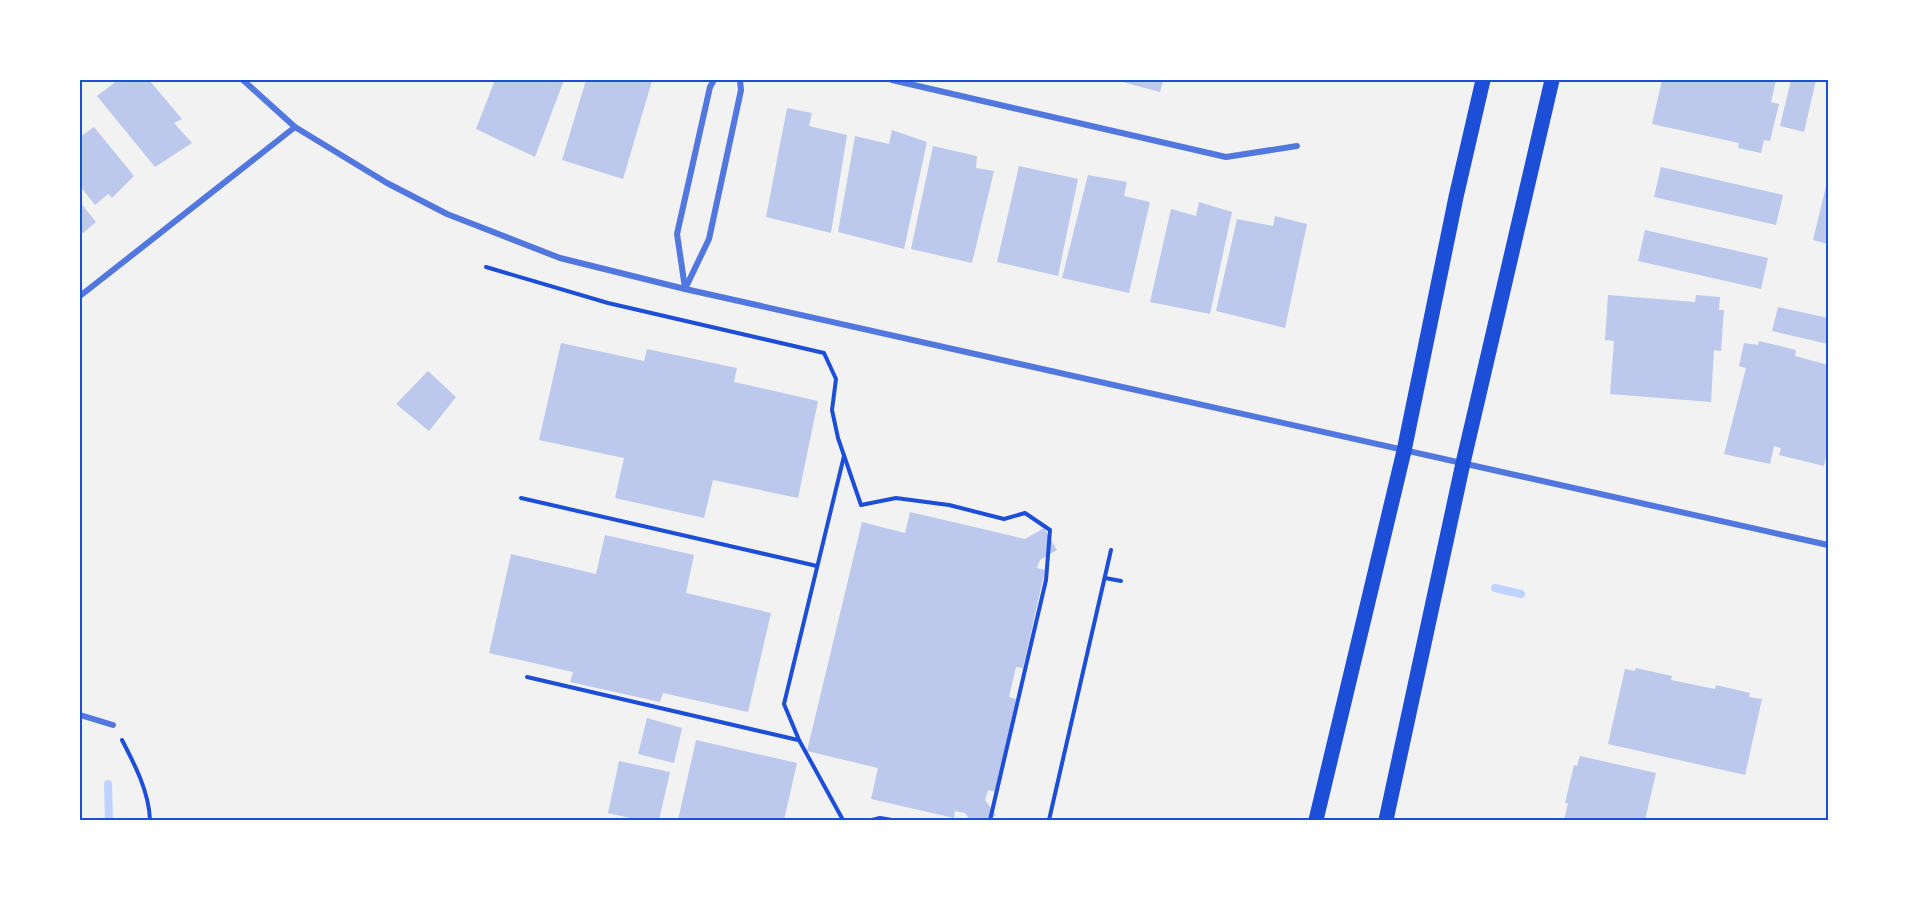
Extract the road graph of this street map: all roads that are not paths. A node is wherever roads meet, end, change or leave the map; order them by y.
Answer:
1 (243, 80) edge
2 (714, 80) edge
3 (740, 80) edge
4 (892, 80) edge
5 (1483, 80) edge
6 (1552, 80) edge
7 (295, 128) junction
8 (1297, 146) dead end
9 (685, 289) junction
10 (80, 296) edge
11 (1404, 451) junction
12 (1463, 464) junction
13 (1828, 545) edge
14 (80, 715) edge
15 (113, 725) road end
16 (1316, 820) edge
17 (1386, 820) edge

1 - 7 street
2 - 9 street
3 - 9 street
4 - 8 street
5 - 11 main road
6 - 12 main road
7 - 9 street
7 - 10 street
9 - 11 street
11 - 12 street
11 - 16 main road
12 - 13 street
12 - 17 main road
14 - 15 street

